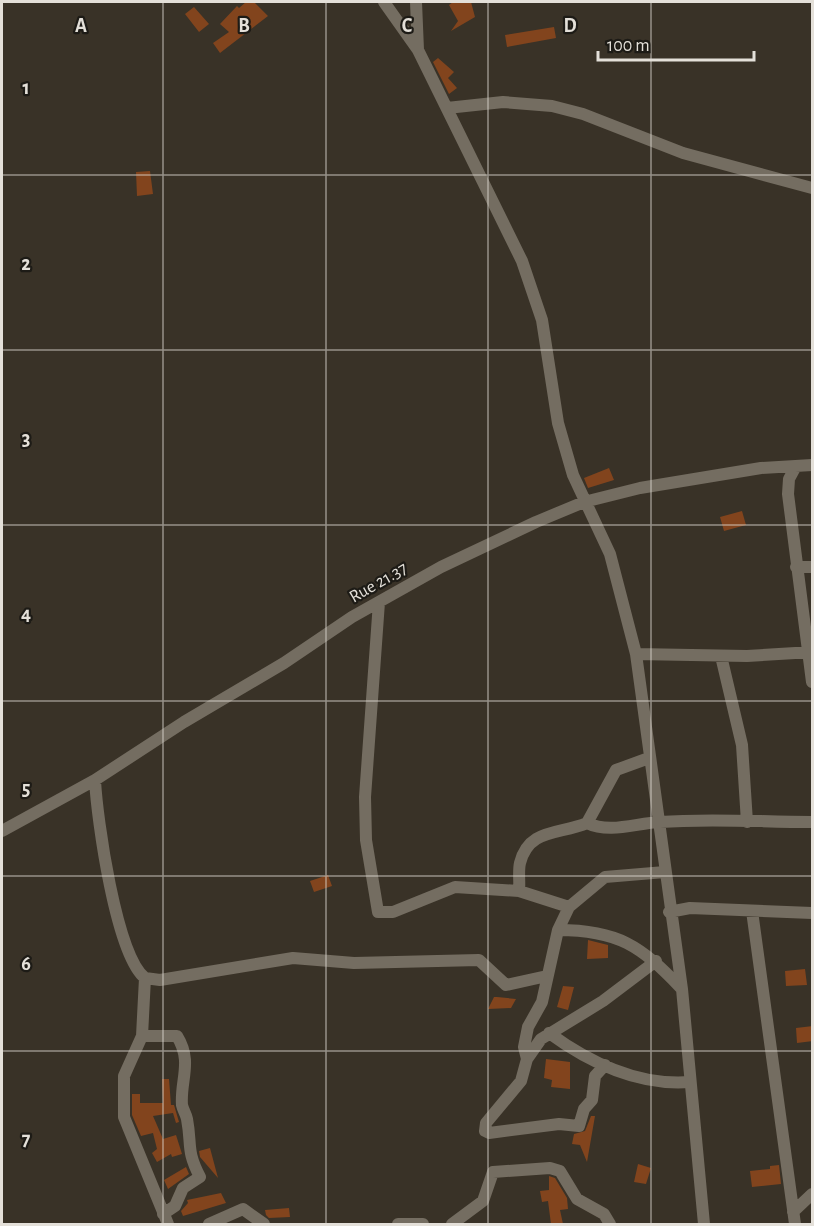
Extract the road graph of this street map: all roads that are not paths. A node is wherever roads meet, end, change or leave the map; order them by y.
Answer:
1 (384, 2) edge
2 (416, 2) edge
3 (418, 50) junction
4 (447, 108) junction
5 (813, 188) edge
6 (813, 465) edge
7 (796, 466) junction
8 (584, 502) junction
9 (796, 567) junction
10 (813, 567) edge
11 (379, 602) junction
12 (810, 652) edge
13 (636, 654) junction
14 (721, 656) junction
15 (813, 682) edge
16 (650, 758) junction
17 (95, 780) junction
18 (658, 822) junction
19 (747, 822) junction
20 (813, 822) edge
21 (587, 823) junction
22 (2, 831) edge
23 (664, 872) junction
24 (519, 891) junction
25 (569, 907) junction
26 (752, 911) junction
27 (669, 912) junction
28 (813, 913) edge
29 (558, 930) junction
30 (656, 961) junction
31 (547, 976) junction
32 (145, 978) junction
33 (682, 989) junction
34 (549, 1033) junction
35 (142, 1036) junction
36 (527, 1059) junction
37 (605, 1065) junction
38 (690, 1082) junction
39 (813, 1194) edge
40 (794, 1218) edge
41 (166, 1219) edge
42 (208, 1224) edge
43 (264, 1224) edge
44 (398, 1224) edge
45 (423, 1224) edge
46 (452, 1224) edge
47 (610, 1224) edge
48 (704, 1224) edge

1 - 3 street
2 - 3 street
3 - 4 street
4 - 5 street
4 - 8 street
6 - 7 street, Rue 21.37
7 - 8 street, Rue 21.37
7 - 9 street
8 - 11 street, Rue 21.37
8 - 13 street
9 - 10 street
9 - 12 street
11 - 17 street, Rue 21.37
11 - 24 street
12 - 14 street
12 - 15 street
13 - 14 street
13 - 16 street
14 - 19 street
16 - 18 street
16 - 21 street
17 - 22 street, Rue 21.37
17 - 32 street
18 - 19 street
18 - 21 street
18 - 23 street
19 - 20 street
21 - 24 street
23 - 25 street
23 - 27 street
24 - 25 street
25 - 29 street
26 - 27 street
26 - 28 street
26 - 40 street
27 - 33 street
29 - 30 street
29 - 31 street
30 - 33 street
30 - 34 street
31 - 32 street
31 - 36 street
32 - 35 street
33 - 38 street
34 - 36 street
34 - 37 street
35 - 41 street
35 - 41 street
36 - 37 street
37 - 38 street
38 - 48 street
39 - 40 street
42 - 43 street
44 - 45 street
46 - 47 street

